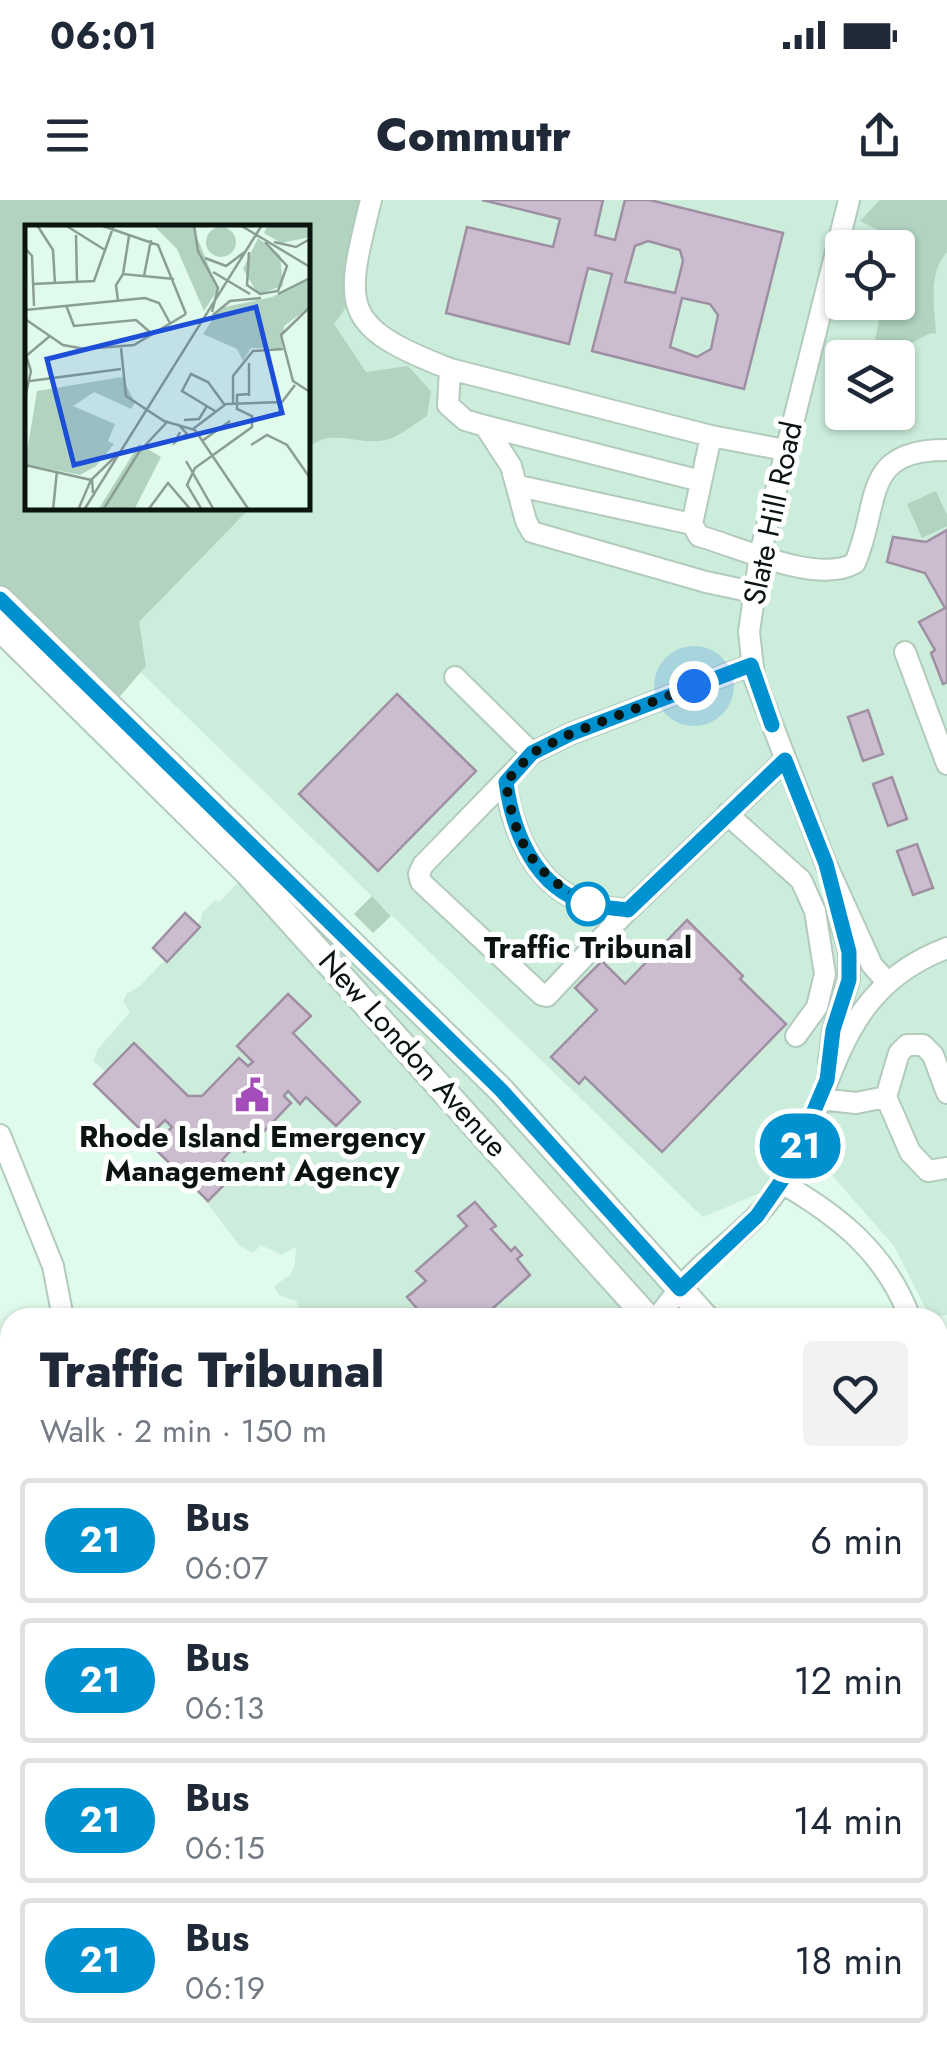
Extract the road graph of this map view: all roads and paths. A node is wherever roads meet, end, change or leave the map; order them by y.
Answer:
1 (372, 200) edge
2 (849, 200) edge
3 (450, 370) junction
4 (485, 426) junction
5 (711, 436) junction
6 (785, 450) junction
7 (947, 450) edge
8 (701, 481) junction
9 (519, 486) junction
10 (692, 524) junction
11 (760, 554) junction
12 (752, 592) junction
13 (0, 599) edge
14 (0, 628) edge
15 (905, 652) dead end
16 (751, 665) junction
17 (455, 676) dead end
18 (532, 753) junction
19 (785, 760) junction
20 (947, 764) edge
21 (506, 782) junction
22 (727, 814) junction
23 (826, 864) junction
24 (628, 910) junction
25 (947, 948) edge
26 (887, 982) junction
27 (796, 1036) dead end
28 (823, 1090) junction
29 (947, 1092) edge
30 (886, 1097) junction
31 (0, 1135) edge
32 (947, 1168) edge
33 (782, 1183) junction
34 (680, 1289) junction
35 (61, 1308) edge
36 (639, 1308) edge
37 (665, 1308) edge
38 (697, 1308) edge
39 (905, 1308) edge

1 - 3 street
2 - 6 street, Slate Hill Road
3 - 4 street
3 - 5 street
4 - 8 street
4 - 9 street
5 - 6 street
5 - 8 street
6 - 11 street, Slate Hill Road
7 - 11 street
8 - 10 street
9 - 10 street
9 - 12 street
10 - 11 street
11 - 12 street, Slate Hill Road
12 - 16 street, Slate Hill Road
13 - 34 main road, New London Avenue
14 - 36 main road, New London Avenue
15 - 20 street
16 - 18 street
16 - 19 street, Slate Hill Road
17 - 18 street
18 - 21 street
19 - 22 street
19 - 23 street, Slate Hill Road
21 - 24 street
21 - 24 street
22 - 24 street
22 - 27 street
23 - 26 street, Slate Hill Road
23 - 28 street
25 - 26 street
26 - 28 street
28 - 30 street
28 - 33 street
29 - 30 street
30 - 32 street
31 - 35 street
33 - 34 street
33 - 39 street
34 - 37 street
34 - 38 main road, New London Avenue

